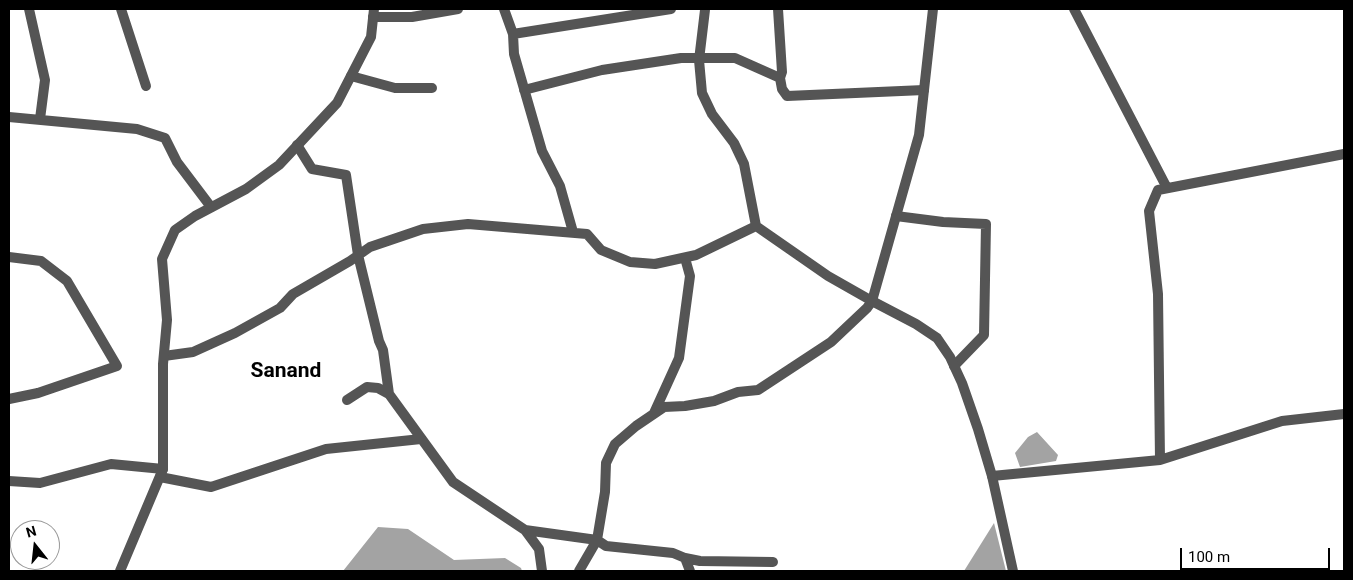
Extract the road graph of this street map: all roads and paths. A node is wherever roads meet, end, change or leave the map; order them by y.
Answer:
1 (30, 9) edge
2 (121, 9) edge
3 (458, 9) edge
4 (504, 9) edge
5 (671, 9) edge
6 (704, 9) edge
7 (778, 9) edge
8 (933, 9) edge
9 (1074, 9) edge
10 (374, 13) edge
11 (513, 34) junction
12 (699, 60) junction
13 (351, 76) junction
14 (780, 78) junction
15 (146, 86) dead end
16 (432, 88) dead end
17 (524, 90) junction
18 (924, 90) junction
19 (9, 117) edge
20 (40, 119) junction
21 (297, 145) junction
22 (1344, 154) edge
23 (1167, 188) junction
24 (211, 208) junction
25 (896, 216) junction
26 (756, 226) junction
27 (573, 232) junction
28 (358, 255) junction
29 (9, 257) edge
30 (685, 258) junction
31 (872, 301) junction
32 (164, 356) junction
33 (954, 366) junction
34 (389, 394) junction
35 (9, 399) edge
36 (347, 400) dead end
37 (653, 414) junction
38 (1344, 414) edge
39 (421, 439) junction
40 (1160, 460) junction
41 (161, 473) junction
42 (992, 476) junction
43 (9, 481) edge
44 (525, 530) junction
45 (597, 540) junction
46 (685, 558) junction
47 (773, 562) dead end
48 (120, 571) edge
49 (542, 571) edge
50 (579, 571) edge
51 (690, 571) edge
52 (1013, 571) edge

1 - 20 street
2 - 15 street
3 - 10 street
4 - 11 street
5 - 11 street
6 - 12 street
7 - 14 street
8 - 18 street
9 - 23 street
10 - 13 street
11 - 17 street
12 - 14 street
12 - 17 street
12 - 26 street
13 - 16 street
13 - 21 street
14 - 18 street
17 - 27 street
18 - 25 street
19 - 20 street
20 - 24 street
21 - 24 street
21 - 28 street
22 - 23 street
23 - 40 street
24 - 32 street
25 - 31 street
25 - 33 street
26 - 30 street
26 - 31 street
27 - 28 street
27 - 30 street
28 - 32 street
28 - 34 street
29 - 35 street
30 - 37 street
31 - 33 street
31 - 37 street
32 - 41 street
33 - 42 street
34 - 36 street
34 - 39 street
37 - 45 street
38 - 40 street
39 - 41 street
39 - 44 street
40 - 42 street
41 - 43 street
41 - 48 street
42 - 52 street
44 - 45 street
44 - 49 street
45 - 46 street
45 - 50 street
46 - 47 street
46 - 51 street

